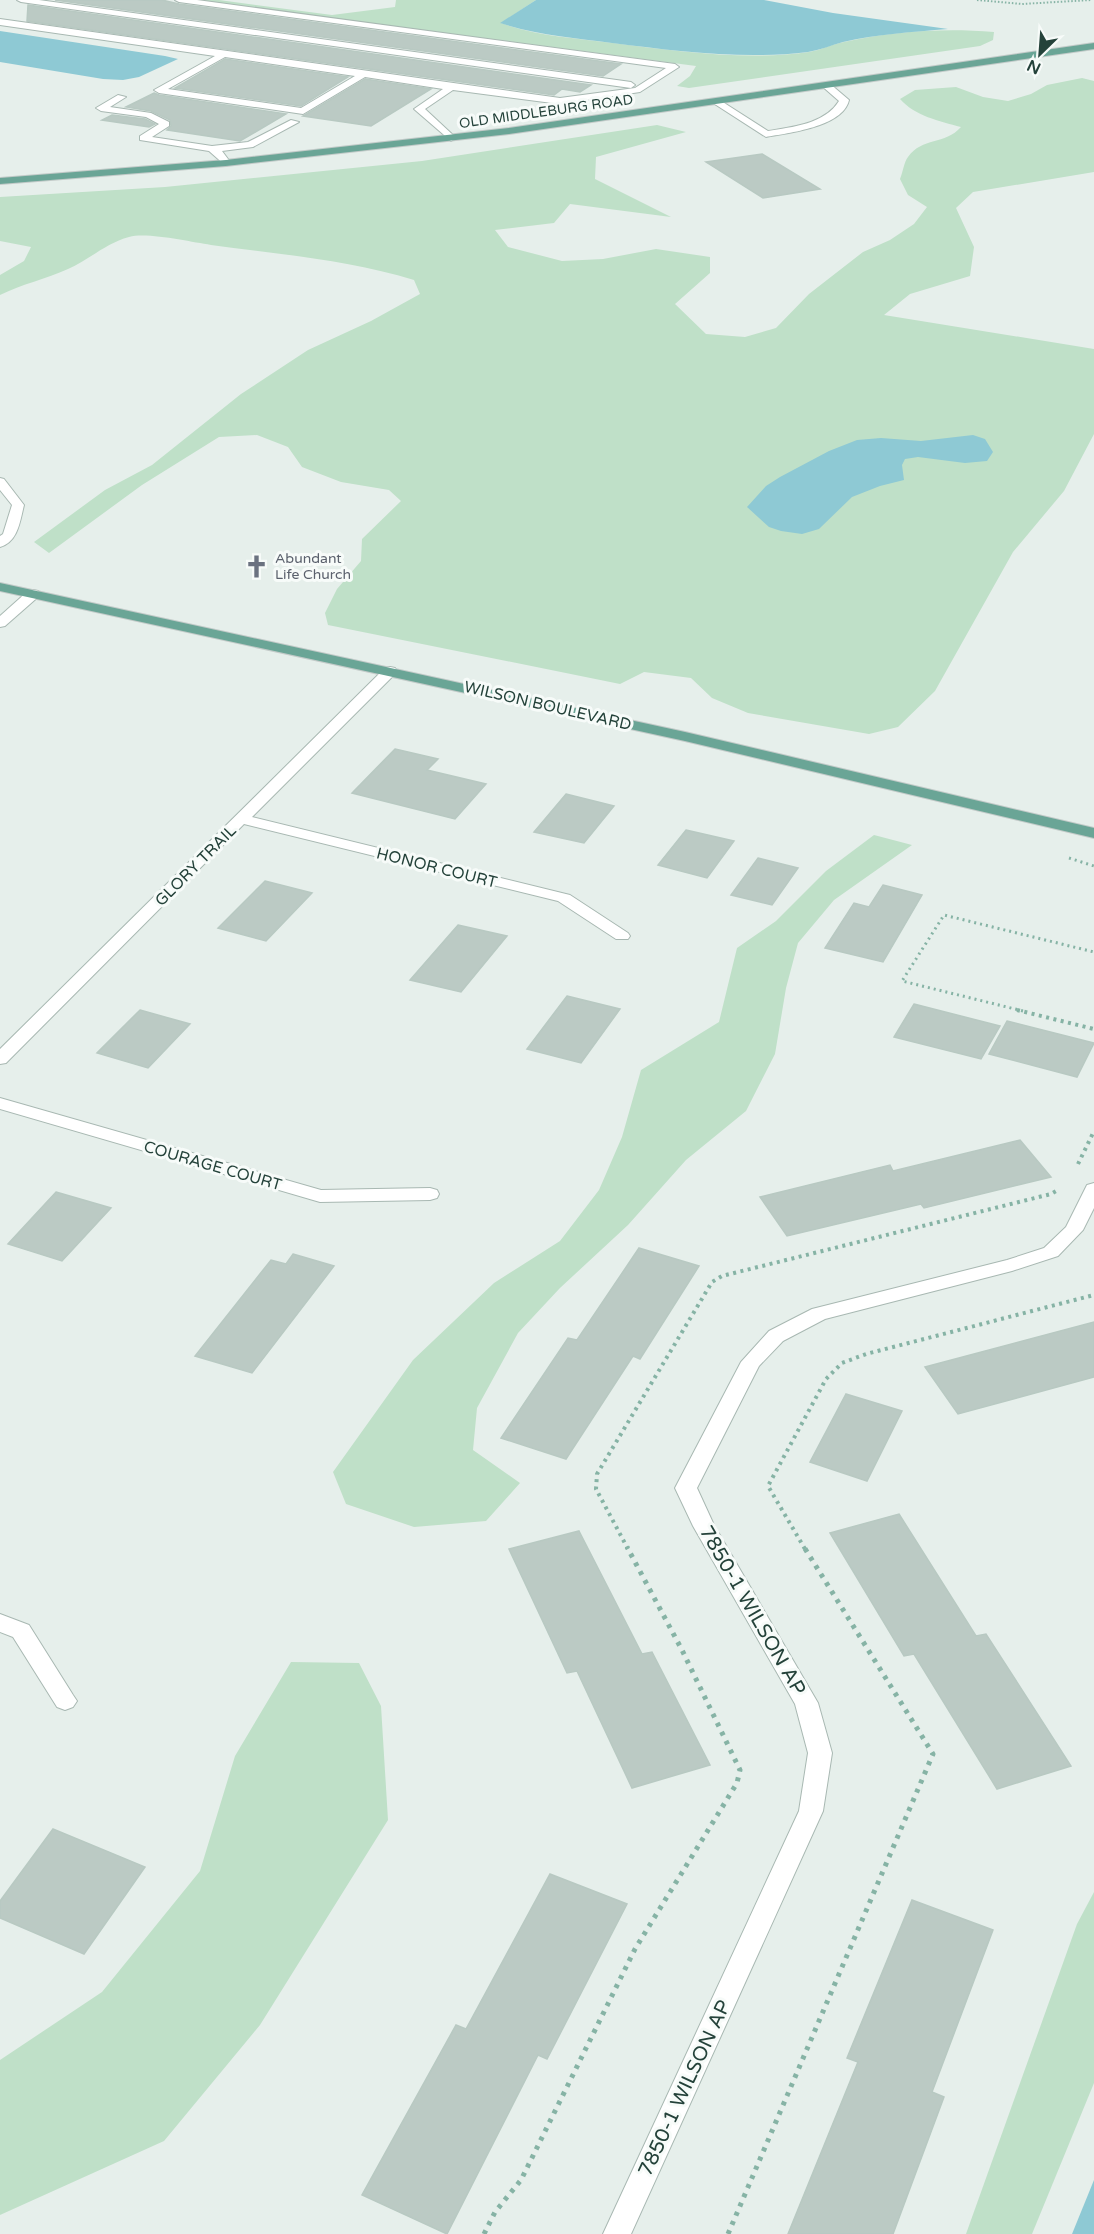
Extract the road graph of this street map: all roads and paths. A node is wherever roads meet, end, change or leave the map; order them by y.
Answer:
1 (21, 0) edge
2 (179, 0) edge
3 (977, 0) edge
4 (1091, 0) edge
5 (0, 22) edge
6 (1094, 46) edge
7 (224, 54) junction
8 (363, 75) junction
9 (826, 85) junction
10 (451, 87) junction
11 (643, 87) junction
12 (121, 97) dead end
13 (715, 101) junction
14 (294, 122) dead end
15 (451, 138) junction
16 (212, 149) junction
17 (226, 163) junction
18 (0, 181) edge
19 (0, 482) edge
20 (0, 543) edge
21 (0, 587) edge
22 (33, 594) junction
23 (0, 623) edge
24 (390, 671) junction
25 (241, 819) junction
26 (1094, 833) edge
27 (622, 936) dead end
28 (1094, 951) edge
29 (1094, 1029) edge
30 (0, 1059) edge
31 (0, 1103) edge
32 (1094, 1189) edge
33 (430, 1194) dead end
34 (1094, 1295) edge
35 (0, 1623) edge
36 (65, 1701) dead end
37 (616, 2234) edge
38 (728, 2234) edge

1 - 11 street
2 - 11 street
3 - 4 path
5 - 7 street
6 - 9 main road, OLD MIDDLEBURG ROAD
7 - 8 street
7 - 8 street
8 - 10 street
9 - 13 main road, OLD MIDDLEBURG ROAD
9 - 13 street
10 - 11 street
10 - 15 street
12 - 16 street
13 - 15 main road, OLD MIDDLEBURG ROAD
14 - 16 street
15 - 17 main road, OLD MIDDLEBURG ROAD
16 - 17 street
17 - 18 main road, OLD MIDDLEBURG ROAD
19 - 20 street
21 - 22 main road, WILSON BOULEVARD
22 - 23 street
22 - 24 main road, WILSON BOULEVARD
24 - 25 street, GLORY TRAIL
24 - 26 main road, WILSON BOULEVARD
25 - 27 street, HONOR COURT
25 - 30 street, GLORY TRAIL
28 - 29 path
31 - 33 street, COURAGE COURT
32 - 37 street, 7850-1 WILSON AP
34 - 38 path
35 - 36 street

